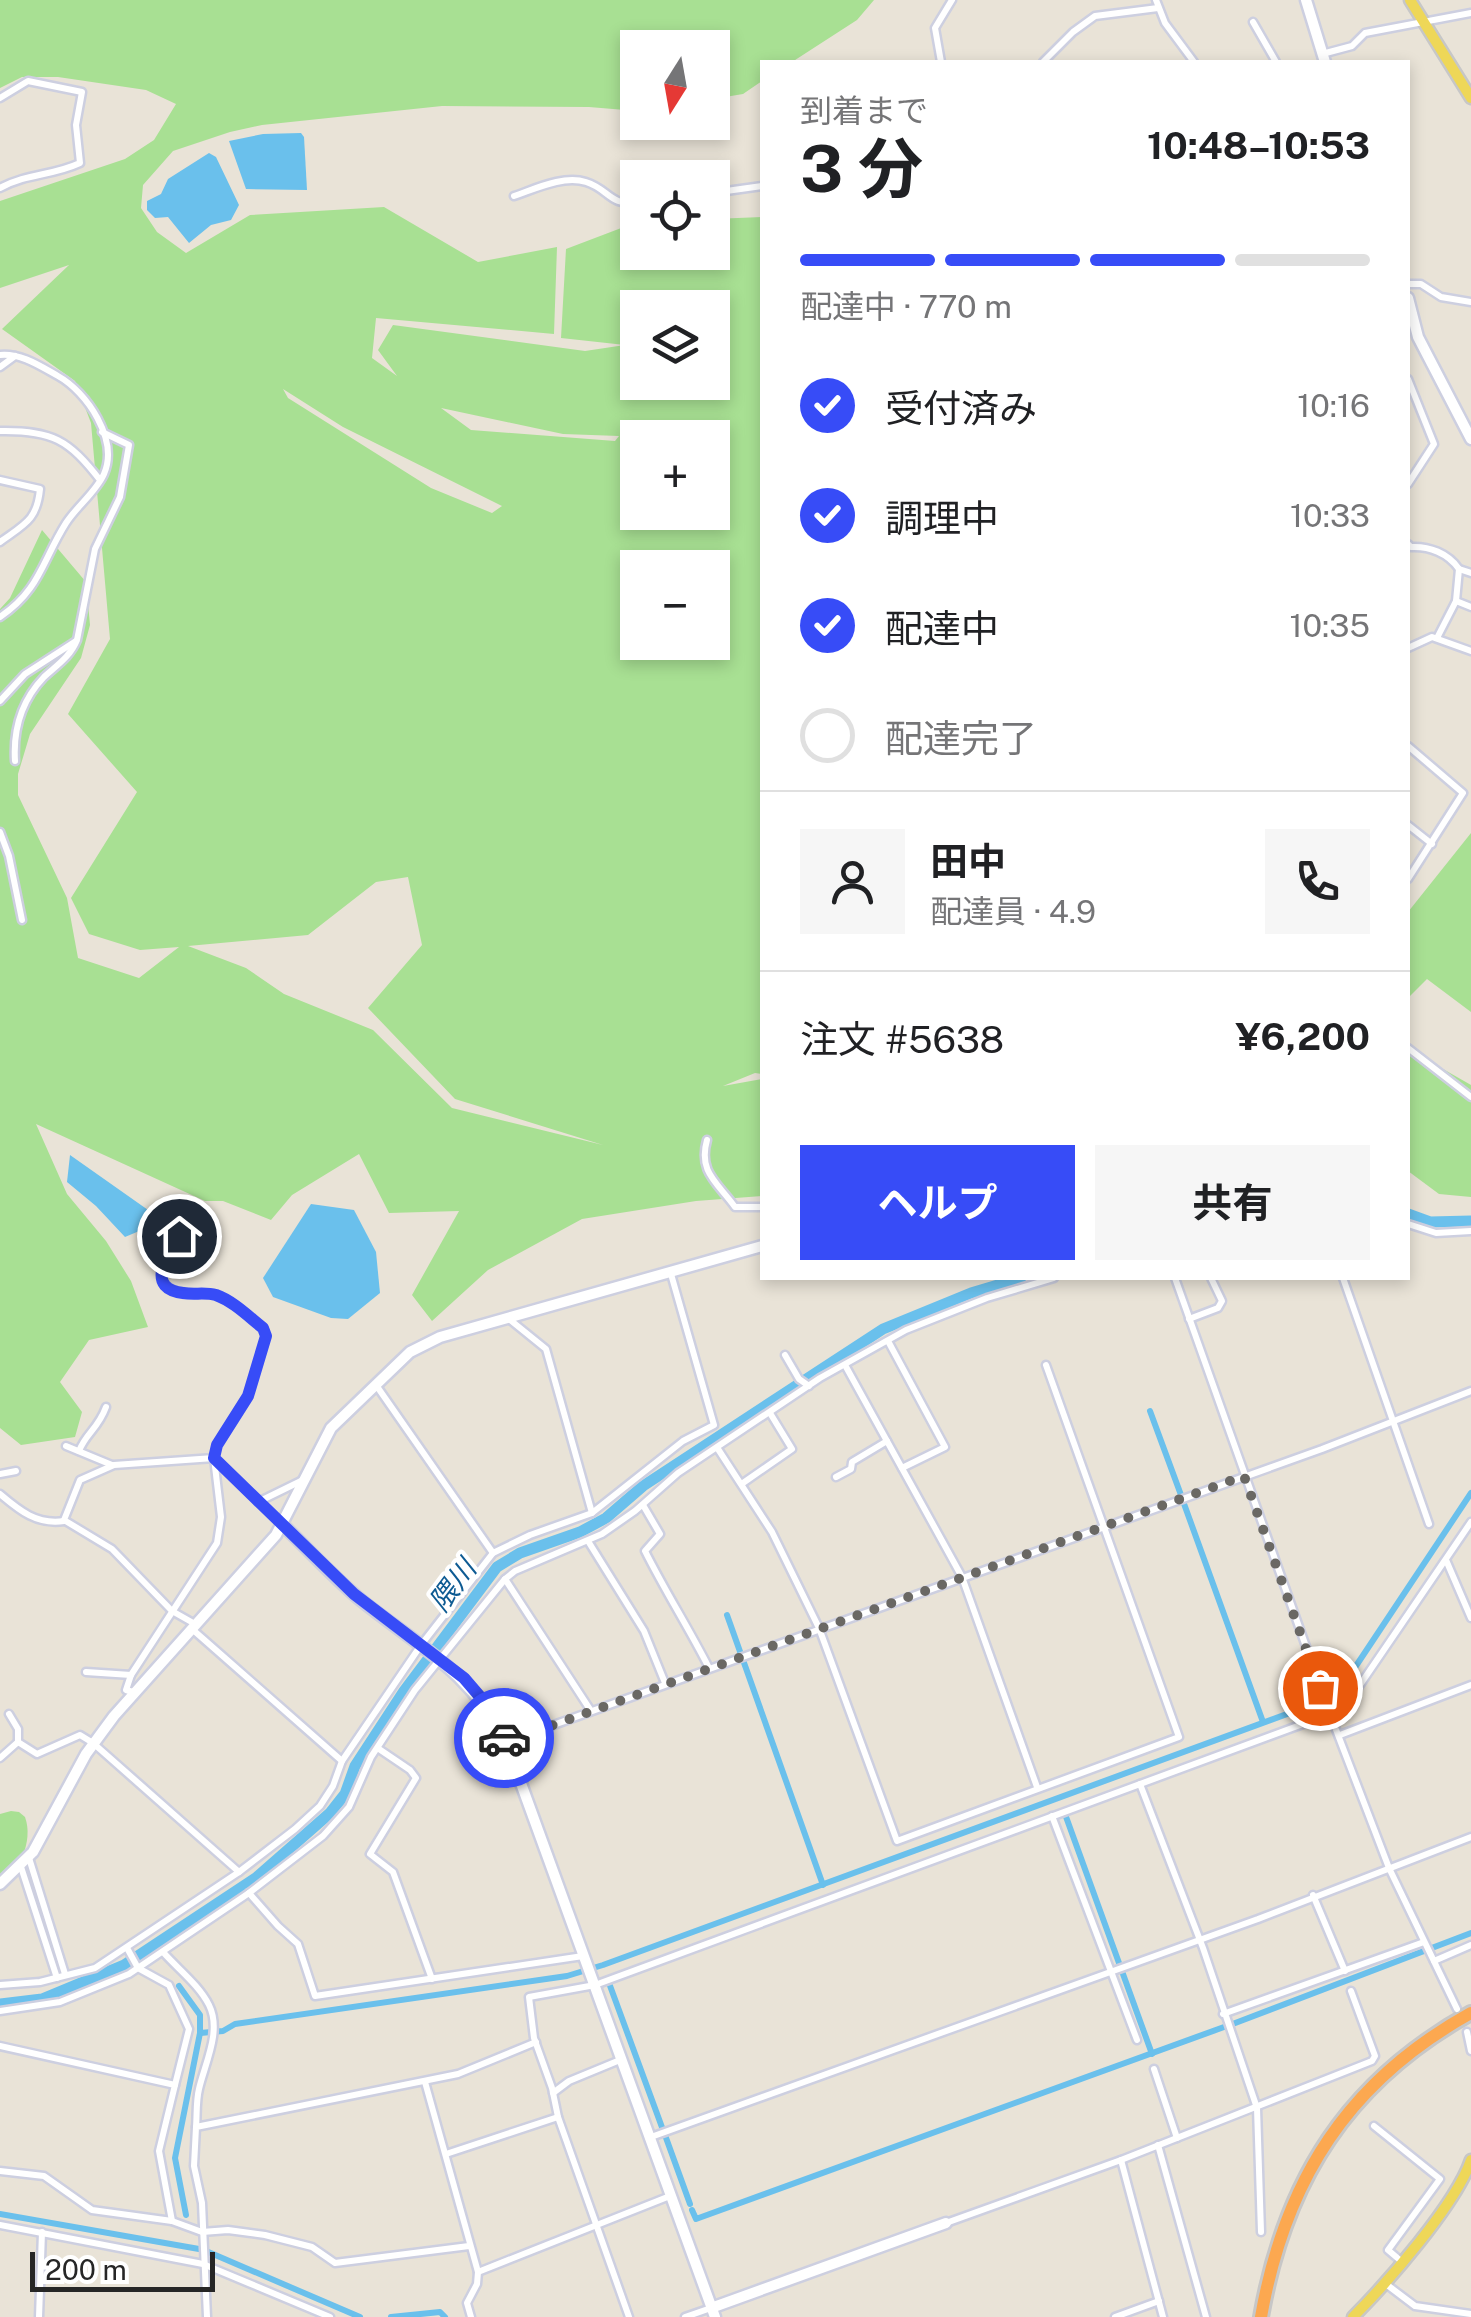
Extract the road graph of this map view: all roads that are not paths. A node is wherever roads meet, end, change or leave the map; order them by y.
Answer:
1 (952, 0) edge
2 (1306, 0) edge
3 (1410, 0) edge
4 (1157, 4) edge
5 (1471, 13) edge
6 (1253, 22) dead end
7 (1422, 22) junction
8 (1324, 59) edge
9 (941, 60) edge
10 (1045, 60) edge
11 (1192, 60) edge
12 (1275, 60) edge
13 (0, 98) edge
14 (1471, 98) edge
15 (760, 186) edge
16 (0, 188) edge
17 (730, 190) edge
18 (514, 196) dead end
19 (620, 202) edge
20 (1410, 284) edge
21 (1471, 302) edge
22 (1410, 306) edge
23 (0, 354) edge
24 (16, 356) junction
25 (0, 368) edge
26 (1410, 384) edge
27 (0, 430) edge
28 (102, 432) junction
29 (1471, 439) edge
30 (0, 480) edge
31 (100, 480) junction
32 (1410, 481) edge
33 (0, 542) edge
34 (1410, 547) edge
35 (1460, 569) junction
36 (1471, 573) edge
37 (1456, 601) junction
38 (1471, 607) edge
39 (0, 617) edge
40 (1437, 638) junction
41 (77, 640) junction
42 (1410, 647) edge
43 (1471, 651) edge
44 (0, 701) edge
45 (1410, 748) edge
46 (15, 761) dead end
47 (1410, 827) edge
48 (0, 832) edge
49 (1432, 844) junction
50 (1410, 876) edge
51 (22, 920) dead end
52 (1410, 1050) edge
53 (1471, 1097) edge
54 (707, 1140) dead end
55 (760, 1207) edge
56 (1410, 1225) edge
57 (180, 1228) dead end
58 (1471, 1231) edge
59 (760, 1247) edge
60 (671, 1274) junction
61 (1048, 1280) edge
62 (1176, 1280) edge
63 (1212, 1280) edge
64 (1344, 1280) edge
65 (509, 1319) junction
66 (1189, 1319) junction
67 (888, 1341) junction
68 (785, 1355) dead end
69 (846, 1365) junction
70 (1046, 1365) dead end
71 (376, 1385) junction
72 (809, 1386) junction
73 (1471, 1391) edge
74 (106, 1407) dead end
75 (770, 1413) junction
76 (1393, 1422) junction
77 (886, 1440) junction
78 (66, 1446) dead end
79 (718, 1448) junction
80 (79, 1452) junction
81 (214, 1458) junction
82 (113, 1465) junction
83 (902, 1468) junction
84 (16, 1472) dead end
85 (0, 1474) edge
86 (1244, 1476) junction
87 (836, 1477) dead end
88 (304, 1480) junction
89 (743, 1483) junction
90 (0, 1494) edge
91 (258, 1502) junction
92 (643, 1505) junction
93 (592, 1512) junction
94 (66, 1521) junction
95 (1471, 1522) edge
96 (1429, 1524) dead end
97 (283, 1525) junction
98 (1103, 1526) junction
99 (588, 1541) junction
100 (493, 1554) junction
101 (1446, 1560) junction
102 (962, 1577) junction
103 (505, 1579) junction
104 (172, 1612) junction
105 (1471, 1618) edge
106 (193, 1626) junction
107 (818, 1628) junction
108 (421, 1645) junction
109 (438, 1658) junction
110 (708, 1666) dead end
111 (86, 1672) dead end
112 (131, 1675) junction
113 (665, 1683) junction
114 (1471, 1685) edge
115 (134, 1692) junction
116 (591, 1711) junction
117 (9, 1714) dead end
118 (1330, 1714) junction
119 (1340, 1735) junction
120 (18, 1742) junction
121 (94, 1742) junction
122 (506, 1742) junction
123 (379, 1749) junction
124 (0, 1758) edge
125 (342, 1761) junction
126 (1140, 1784) junction
127 (1037, 1787) junction
128 (1052, 1816) junction
129 (1471, 1836) edge
130 (25, 1862) junction
131 (1389, 1868) junction
132 (239, 1872) junction
133 (0, 1884) edge
134 (250, 1893) junction
135 (1313, 1895) junction
136 (1198, 1938) junction
137 (1424, 1942) junction
138 (1471, 1945) edge
139 (128, 1950) junction
140 (163, 1952) junction
141 (584, 1956) junction
142 (1433, 1959) junction
143 (138, 1968) junction
144 (1110, 1970) junction
145 (1345, 1970) junction
146 (180, 1972) junction
147 (61, 1976) junction
148 (432, 1980) junction
149 (594, 1983) junction
150 (0, 1985) edge
151 (169, 1985) junction
152 (1352, 1991) dead end
153 (0, 2011) edge
154 (1224, 2014) junction
155 (1466, 2018) edge
156 (1137, 2040) dead end
157 (536, 2042) junction
158 (0, 2046) edge
159 (1471, 2050) edge
160 (622, 2060) junction
161 (1154, 2069) dead end
162 (425, 2082) junction
163 (175, 2085) junction
164 (553, 2092) junction
165 (1257, 2108) junction
166 (558, 2117) junction
167 (1374, 2126) dead end
168 (196, 2128) junction
169 (650, 2137) junction
170 (1177, 2138) junction
171 (1158, 2145) junction
172 (446, 2154) junction
173 (1121, 2160) junction
174 (1470, 2166) edge
175 (0, 2171) edge
176 (671, 2195) junction
177 (172, 2220) junction
178 (946, 2224) joint
179 (0, 2225) edge
180 (595, 2226) junction
181 (42, 2232) junction
182 (202, 2232) junction
183 (1260, 2232) dead end
184 (469, 2246) junction
185 (1401, 2261) junction
186 (203, 2264) junction
187 (478, 2272) junction
188 (1384, 2282) junction
189 (1159, 2301) junction
190 (713, 2312) edge
191 (1471, 2314) edge
192 (39, 2317) edge
193 (207, 2317) edge
194 (330, 2317) edge
195 (470, 2317) edge
196 (628, 2317) edge
197 (684, 2317) edge
198 (1115, 2317) edge
199 (1163, 2317) edge
200 (1206, 2317) edge
201 (1264, 2317) edge
202 (1353, 2317) edge

1 - 9 street
2 - 8 street
3 - 7 main road
4 - 10 street
4 - 11 street
5 - 7 street
6 - 12 street
7 - 8 street
7 - 14 main road
13 - 16 street
15 - 17 street
18 - 19 street
20 - 21 street
22 - 29 street
23 - 24 street
24 - 25 street
24 - 28 street
26 - 32 street
27 - 31 street
28 - 31 street
28 - 41 street
30 - 33 street
31 - 39 street
34 - 35 street
35 - 36 street
35 - 37 street
37 - 38 street
37 - 40 street
40 - 42 street
40 - 43 street
41 - 44 street
41 - 46 street
45 - 49 street
47 - 49 street
48 - 51 street
49 - 50 street
52 - 53 street
54 - 55 street
56 - 58 street
57 - 81 street
59 - 60 street
60 - 65 street
60 - 93 street
61 - 67 street
62 - 66 street
63 - 66 street
64 - 76 street
65 - 71 street
65 - 93 street
66 - 86 street
67 - 69 street
67 - 83 street
68 - 72 street
69 - 72 street
69 - 77 street
70 - 98 street
71 - 88 street
71 - 100 street
72 - 75 street
73 - 76 street
74 - 80 street
75 - 79 street
75 - 89 street
76 - 86 street
76 - 96 street
77 - 83 street
77 - 87 street
78 - 80 street
79 - 89 street
79 - 92 street
80 - 82 street
81 - 82 street
81 - 91 street
81 - 104 street
82 - 94 street
83 - 102 street
84 - 85 street
86 - 98 street
86 - 118 street
88 - 91 street
88 - 97 street
89 - 107 street
90 - 94 street
91 - 97 street
92 - 99 street
92 - 110 street
93 - 100 street
94 - 104 street
95 - 101 street
97 - 106 street
97 - 108 street
98 - 102 street
98 - 127 street
99 - 103 street
99 - 113 street
100 - 108 street
101 - 105 street
101 - 118 street
102 - 107 street
102 - 127 street
103 - 109 street
103 - 116 street
104 - 106 street
104 - 112 street
106 - 115 street
106 - 125 street
107 - 113 street
107 - 127 street
108 - 109 street
108 - 125 street
109 - 122 street
109 - 123 street
111 - 112 street
112 - 115 street
113 - 116 street
114 - 119 street
115 - 121 street
116 - 122 street
117 - 120 street
118 - 119 street
118 - 126 street
119 - 131 street
120 - 121 street
120 - 124 street
121 - 130 street
121 - 132 street
122 - 141 street
123 - 134 street
123 - 148 street
125 - 132 street
126 - 128 street
126 - 136 street
128 - 144 street
128 - 149 street
129 - 131 street
130 - 133 street
130 - 147 street
131 - 135 street
131 - 137 street
132 - 139 street
134 - 140 street
134 - 148 street
135 - 136 street
135 - 145 street
136 - 144 street
136 - 154 street
137 - 142 street
137 - 145 street
138 - 142 street
139 - 143 street
139 - 147 street
140 - 143 street
140 - 146 street
141 - 148 street
141 - 149 street
142 - 155 street
143 - 151 street
143 - 153 street
144 - 156 street
144 - 169 street
145 - 154 street
146 - 151 street
146 - 168 street
147 - 150 street
149 - 157 street
149 - 160 street
151 - 163 street
152 - 165 street
154 - 165 street
155 - 159 street
155 - 201 highway
157 - 162 street
157 - 164 street
158 - 163 street
160 - 164 street
160 - 169 street
161 - 170 street
162 - 168 street
162 - 172 street
163 - 177 street
164 - 166 street
165 - 170 street
165 - 183 street
166 - 172 street
166 - 180 street
167 - 185 street
168 - 182 street
169 - 176 street
170 - 171 street
171 - 173 street
171 - 200 street
172 - 184 street
173 - 178 street
173 - 189 street
174 - 185 main road
175 - 177 street
176 - 180 street
176 - 190 street
177 - 182 street
178 - 190 street
179 - 181 street
180 - 187 street
180 - 196 street
181 - 186 street
181 - 192 street
182 - 184 street
182 - 186 street
184 - 187 street
185 - 188 main road
186 - 193 street
186 - 194 street
187 - 195 street
188 - 191 street
188 - 202 main road
189 - 198 street
189 - 199 street
190 - 197 street

